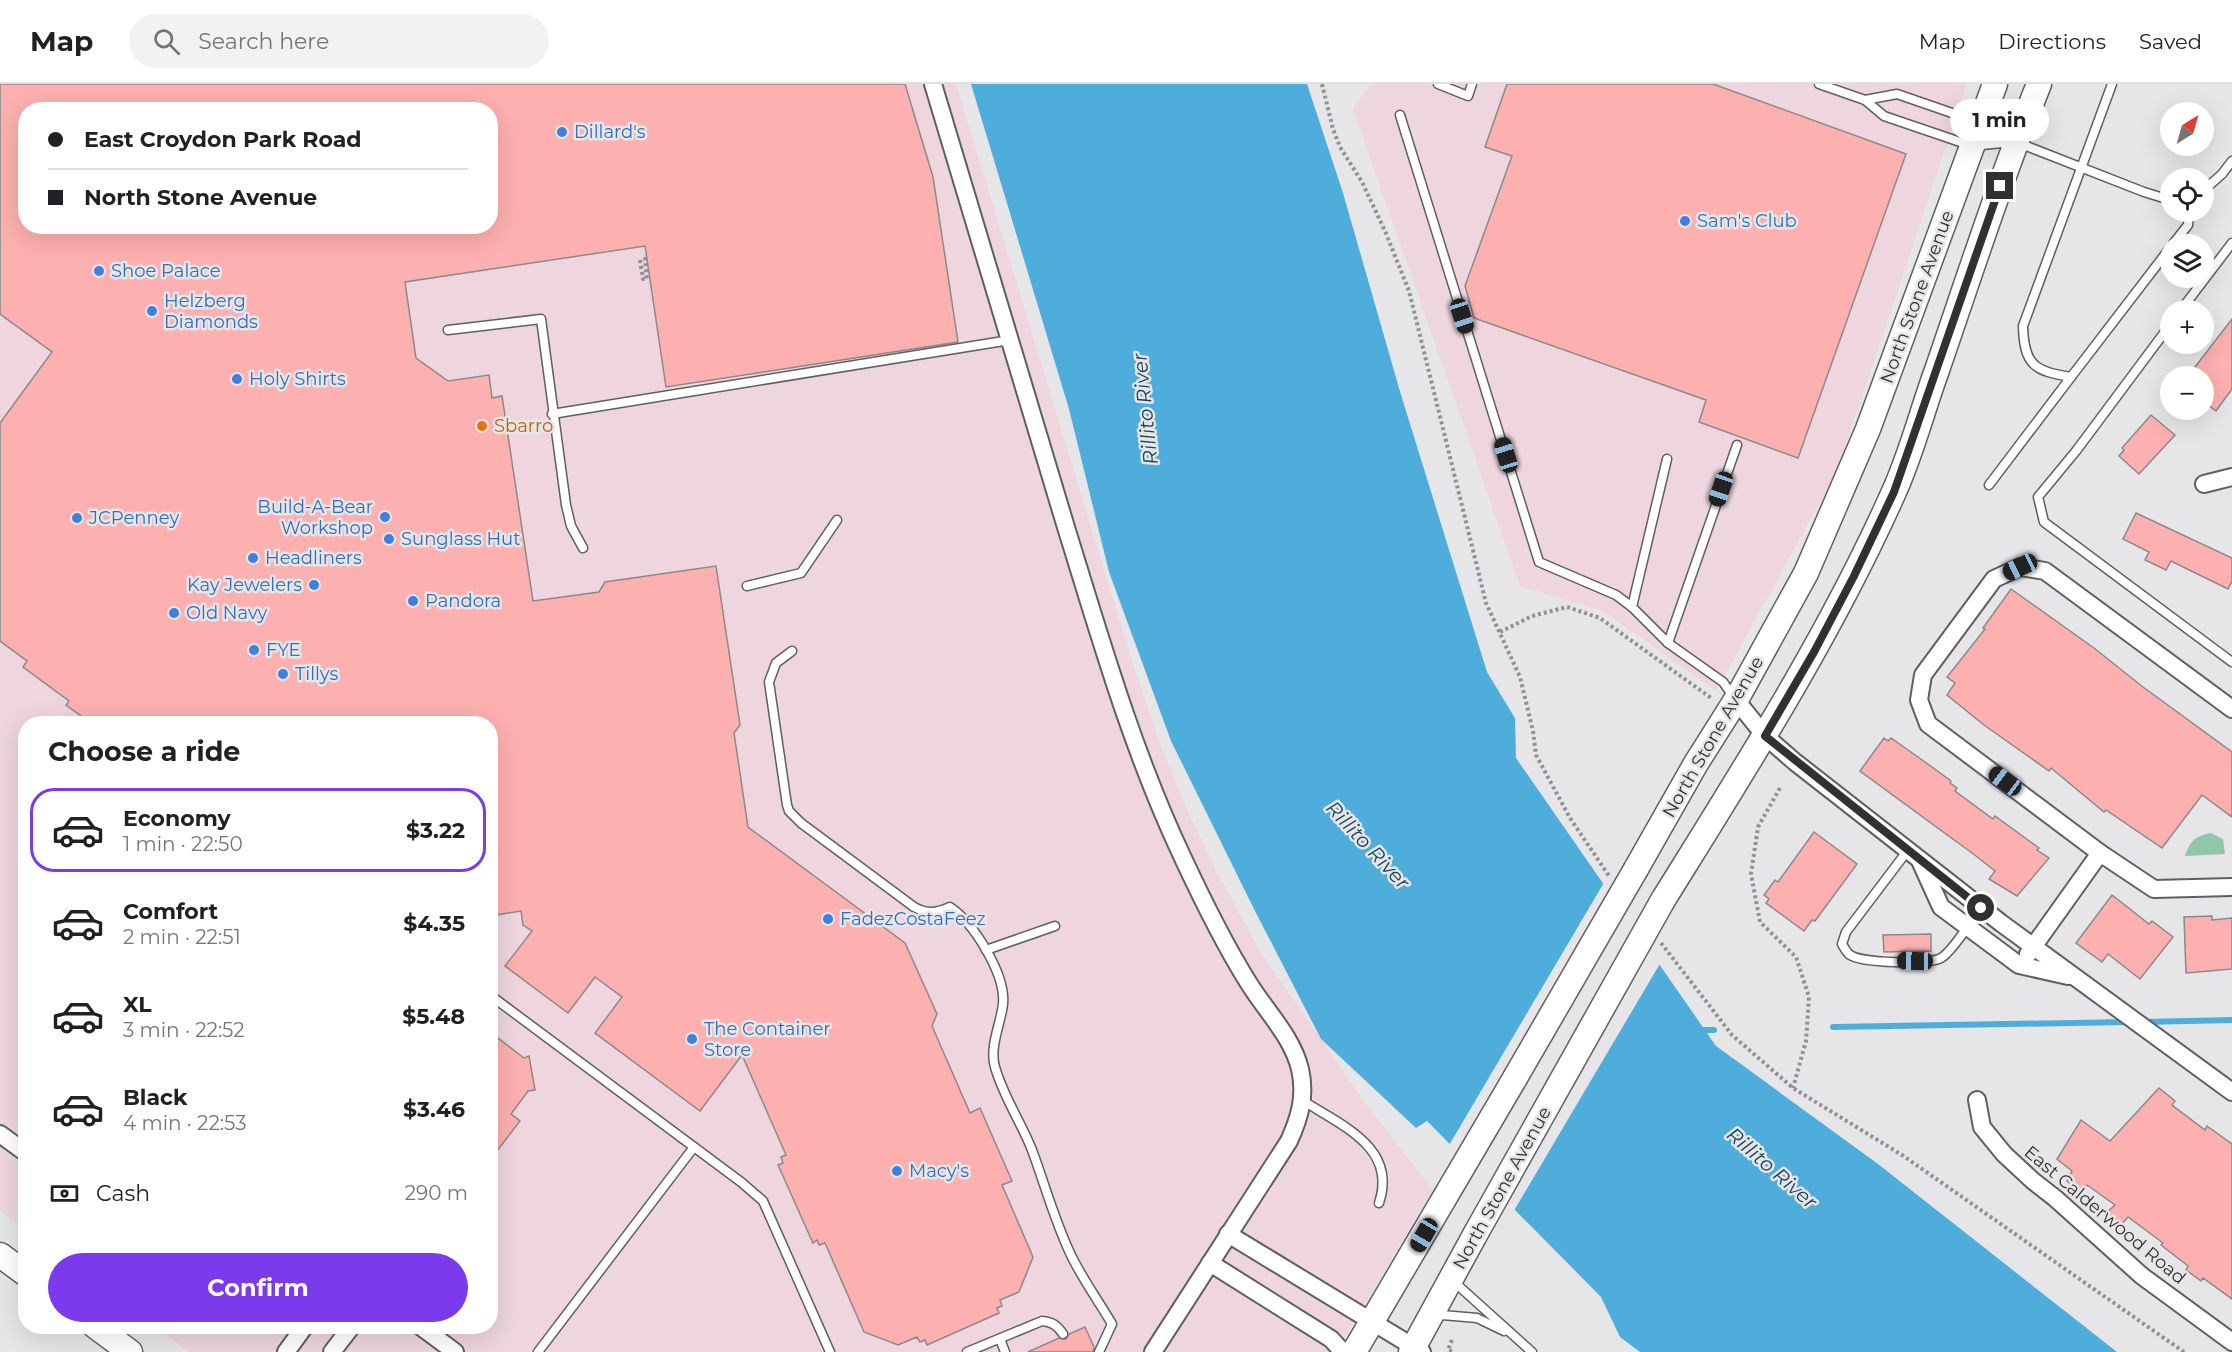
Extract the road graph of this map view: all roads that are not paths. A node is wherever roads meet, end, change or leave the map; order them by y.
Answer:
1 (933, 84) edge
2 (1438, 84) edge
3 (1472, 84) edge
4 (1820, 84) edge
5 (1995, 84) edge
6 (2039, 84) edge
7 (2112, 84) edge
8 (1865, 100) junction
9 (1400, 115) dead end
10 (1981, 123) junction
11 (2016, 142) junction
12 (1972, 146) junction
13 (2232, 161) edge
14 (2081, 167) junction
15 (2214, 181) edge
16 (2160, 197) edge
17 (2232, 243) edge
18 (2160, 261) edge
19 (2189, 300) edge
20 (448, 330) dead end
21 (2160, 338) edge
22 (1010, 340) junction
23 (2071, 377) junction
24 (552, 414) junction
25 (1737, 445) dead end
26 (1667, 459) dead end
27 (2232, 466) edge
28 (2232, 476) edge
29 (2204, 484) dead end
30 (1989, 485) dead end
31 (837, 520) dead end
32 (583, 548) dead end
33 (747, 586) dead end
34 (1632, 607) junction
35 (1668, 643) junction
36 (792, 651) dead end
37 (2232, 662) edge
38 (1736, 700) junction
39 (2232, 709) edge
40 (1765, 736) junction
41 (2100, 853) junction
42 (1914, 855) junction
43 (2232, 886) edge
44 (1981, 908) junction
45 (1055, 926) dead end
46 (1967, 927) junction
47 (2034, 947) junction
48 (986, 950) junction
49 (2019, 965) junction
50 (2075, 978) junction
51 (498, 1000) edge
52 (2232, 1092) edge
53 (1977, 1100) dead end
54 (1302, 1101) junction
55 (0, 1134) edge
56 (18, 1147) edge
57 (694, 1147) junction
58 (1379, 1203) dead end
59 (1228, 1234) junction
60 (0, 1255) edge
61 (1210, 1263) junction
62 (18, 1268) edge
63 (1451, 1279) junction
64 (1373, 1322) junction
65 (1428, 1322) junction
66 (106, 1334) edge
67 (299, 1334) edge
68 (346, 1334) edge
69 (431, 1334) edge
70 (1062, 1334) dead end
71 (1512, 1335) junction
72 (1000, 1339) junction
73 (1521, 1342) junction
74 (2232, 1342) edge
75 (1416, 1350) edge
76 (130, 1352) edge
77 (286, 1352) edge
78 (332, 1352) edge
79 (455, 1352) edge
80 (538, 1352) edge
81 (830, 1352) edge
82 (967, 1352) edge
83 (1005, 1352) edge
84 (1099, 1352) edge
85 (1153, 1352) edge
86 (1343, 1352) edge
87 (1354, 1352) edge
88 (1525, 1352) edge
89 (1532, 1352) edge

1 - 22 street
2 - 3 lane
4 - 8 lane
5 - 10 main road, North Stone Avenue
6 - 11 main road, North Stone Avenue
7 - 14 lane
8 - 10 lane
8 - 12 lane
9 - 34 lane
10 - 11 lane
10 - 12 main road, North Stone Avenue
11 - 12 lane
11 - 14 lane
11 - 40 main road, North Stone Avenue
12 - 38 main road, North Stone Avenue
13 - 15 lane
14 - 16 lane
14 - 23 lane
17 - 19 lane
18 - 23 lane
20 - 24 lane
21 - 37 lane
22 - 24 lane
22 - 54 street
23 - 30 lane
24 - 32 lane
25 - 35 lane
26 - 34 lane
27 - 28 street
28 - 29 street
31 - 33 lane
34 - 35 lane
35 - 38 lane
36 - 48 lane
38 - 40 street
38 - 64 main road, North Stone Avenue, bridge
39 - 41 street
40 - 42 street
40 - 63 main road, North Stone Avenue, bridge
41 - 43 street
41 - 47 street
42 - 44 street
42 - 46 street
42 - 46 lane
44 - 46 lane
44 - 47 street
45 - 48 lane
46 - 49 street
47 - 49 street
47 - 50 street
48 - 84 lane
49 - 50 street
50 - 52 street
51 - 57 lane
53 - 74 street, East Calderwood Road
54 - 58 lane
54 - 59 street
55 - 56 street
57 - 80 lane
57 - 81 lane
59 - 61 street
59 - 64 street
60 - 62 main road
61 - 85 street
61 - 86 street
63 - 65 main road, North Stone Avenue
63 - 71 lane
64 - 75 street
64 - 87 main road, North Stone Avenue
65 - 71 lane
65 - 75 main road, North Stone Avenue
66 - 76 main road
67 - 77 street
68 - 78 street
69 - 79 street
70 - 72 lane
71 - 73 lane
72 - 82 lane
72 - 83 lane
73 - 88 lane
73 - 89 lane

